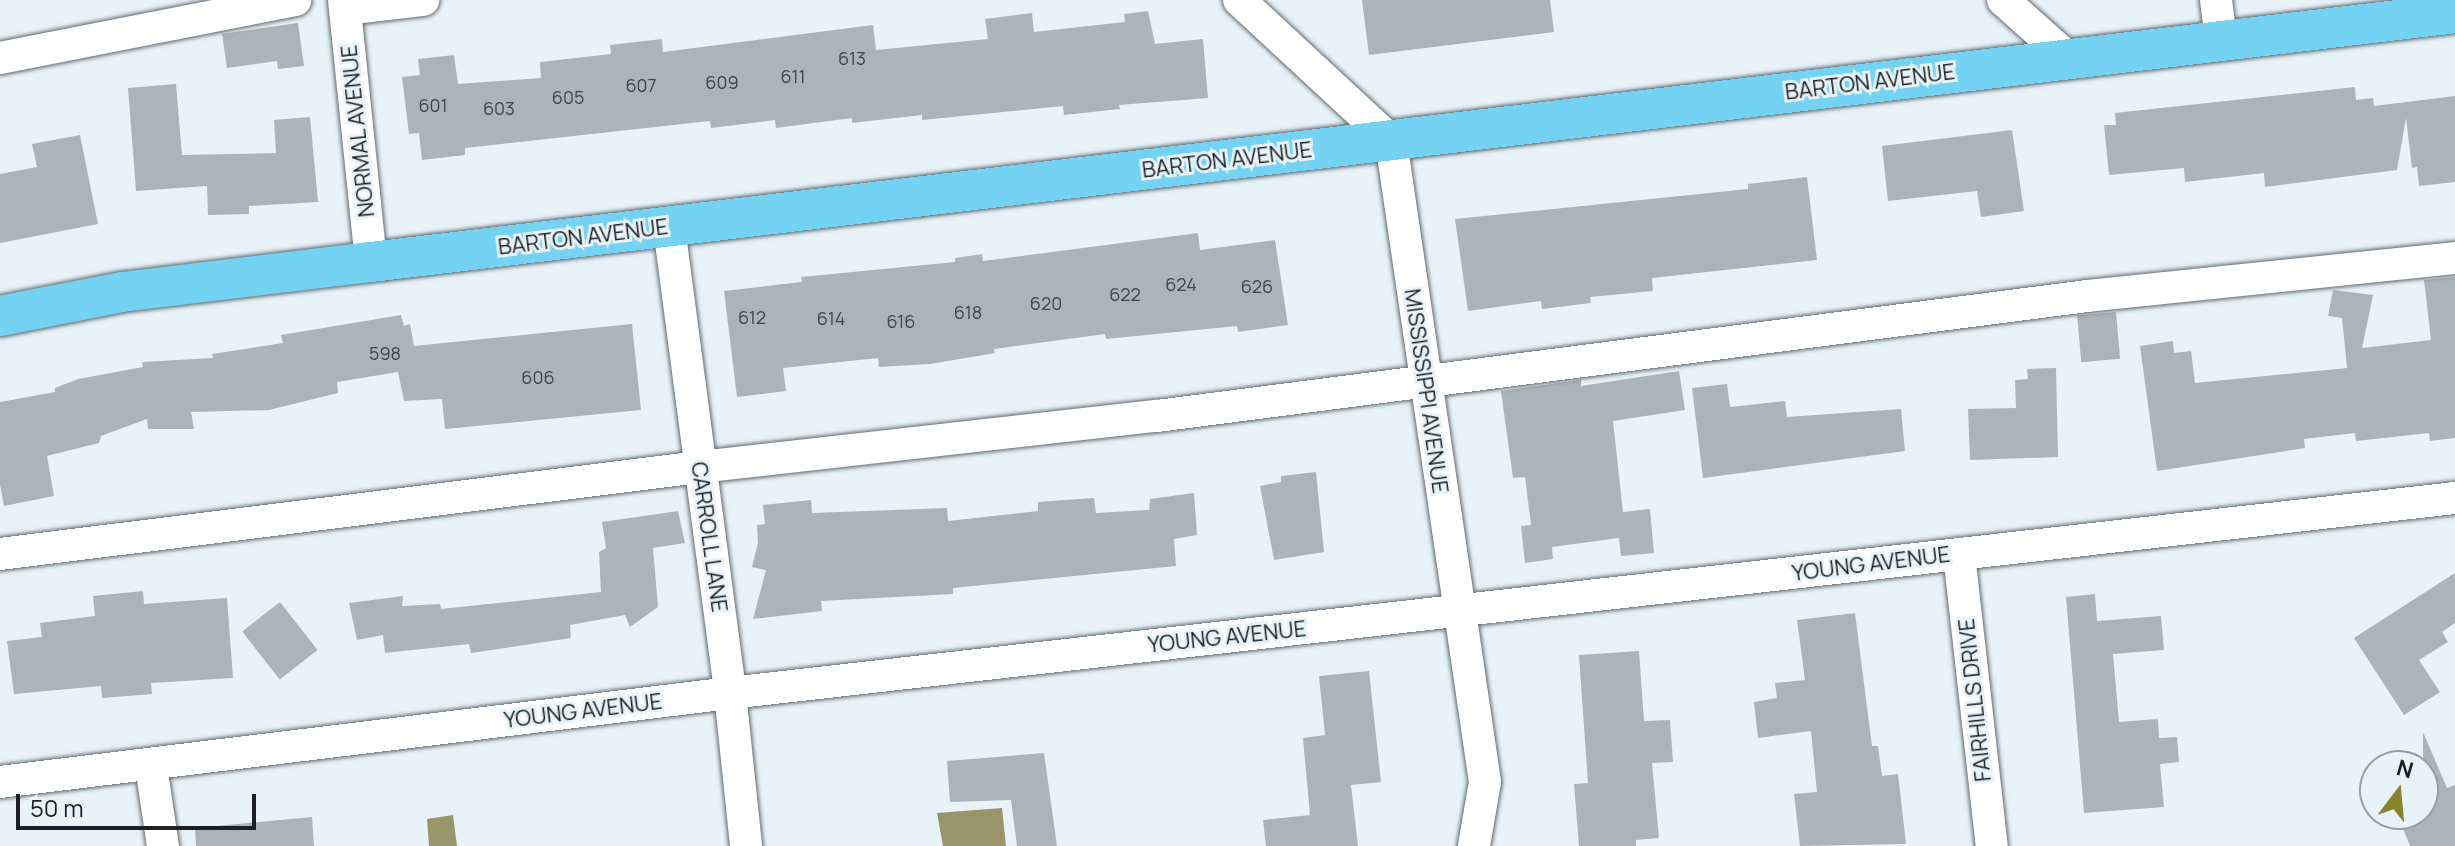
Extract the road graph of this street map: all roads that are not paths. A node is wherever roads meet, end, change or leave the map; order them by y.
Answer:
1 (295, 0) edge
2 (423, 0) edge
3 (1239, 0) edge
4 (2003, 0) edge
5 (2216, 0) edge
6 (344, 5) edge
7 (2455, 13) edge
8 (2221, 40) junction
9 (0, 58) edge
10 (2068, 58) junction
11 (1391, 141) junction
12 (669, 227) junction
13 (2455, 258) edge
14 (371, 262) junction
15 (0, 316) edge
16 (1424, 380) junction
17 (699, 467) junction
18 (2455, 498) edge
19 (0, 554) edge
20 (1959, 554) junction
21 (1457, 612) junction
22 (730, 693) junction
23 (151, 766) junction
24 (0, 782) edge
25 (163, 846) edge
26 (746, 846) edge
27 (1474, 846) edge
28 (1992, 846) edge

1 - 9 street
2 - 6 street
3 - 11 street
4 - 10 street
5 - 8 street
6 - 14 street, NORMAL AVENUE
7 - 8 main road, BARTON AVENUE
8 - 10 main road, BARTON AVENUE
10 - 11 main road, BARTON AVENUE
11 - 12 main road, BARTON AVENUE
11 - 16 street, MISSISSIPPI AVENUE
12 - 14 main road, BARTON AVENUE
12 - 17 street, CARROLL LANE
13 - 16 street
14 - 15 main road, BARTON AVENUE
16 - 17 street
16 - 21 street, MISSISSIPPI AVENUE
17 - 19 street
17 - 22 street, CARROLL LANE
18 - 20 street, YOUNG AVENUE
20 - 21 street, YOUNG AVENUE
20 - 28 street, FAIRHILLS DRIVE
21 - 22 street, YOUNG AVENUE
21 - 27 street, MISSISSIPPI AVENUE
22 - 23 street, YOUNG AVENUE
22 - 26 street, CARROLL LANE
23 - 24 street, YOUNG AVENUE
23 - 25 street

